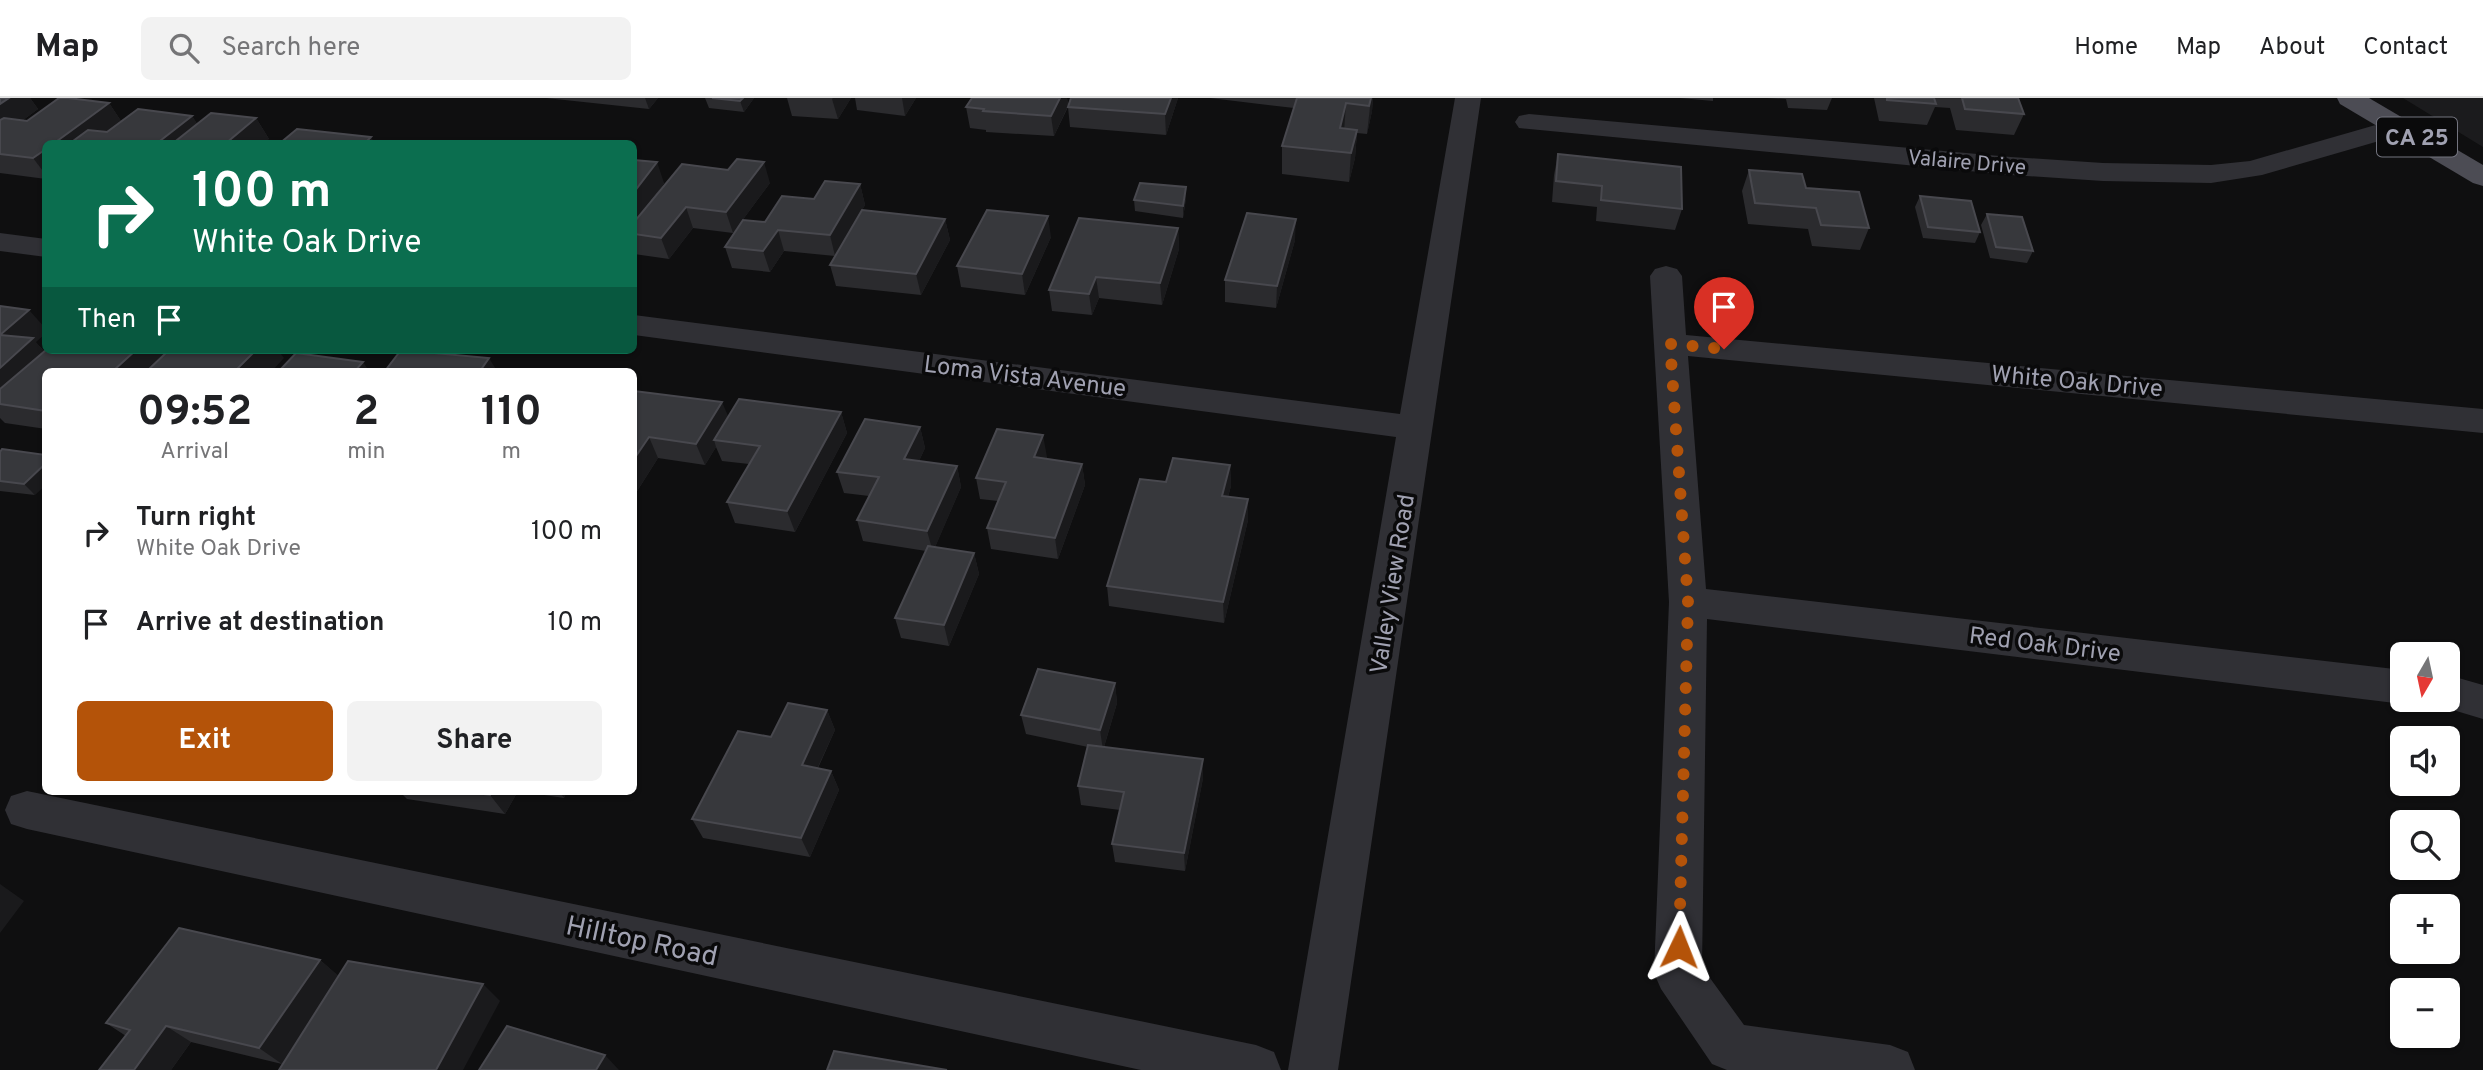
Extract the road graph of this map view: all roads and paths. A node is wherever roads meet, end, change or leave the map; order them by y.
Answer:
1 (1468, 98) edge
2 (2350, 98) edge
3 (1529, 122) dead end
4 (2400, 127) junction
5 (2483, 177) edge
6 (0, 242) edge
7 (42, 247) edge
8 (1666, 276) dead end
9 (637, 325) edge
10 (1670, 344) junction
11 (2483, 421) edge
12 (1417, 428) junction
13 (1688, 602) junction
14 (2390, 685) edge
15 (2460, 695) edge
16 (2483, 702) edge
17 (27, 810) dead end
18 (1256, 1070) edge
19 (1314, 1070) edge
20 (1890, 1070) edge

1 - 12 street, Valley View Road
2 - 4 main road, CA 25
3 - 4 street, Valaire Drive
4 - 5 main road, CA 25
6 - 7 street
8 - 10 street
9 - 12 street, Loma Vista Avenue
10 - 11 street, White Oak Drive
10 - 13 street
12 - 19 street, Valley View Road
13 - 14 street, Red Oak Drive
13 - 20 street
15 - 16 street
17 - 18 street, Hilltop Road

